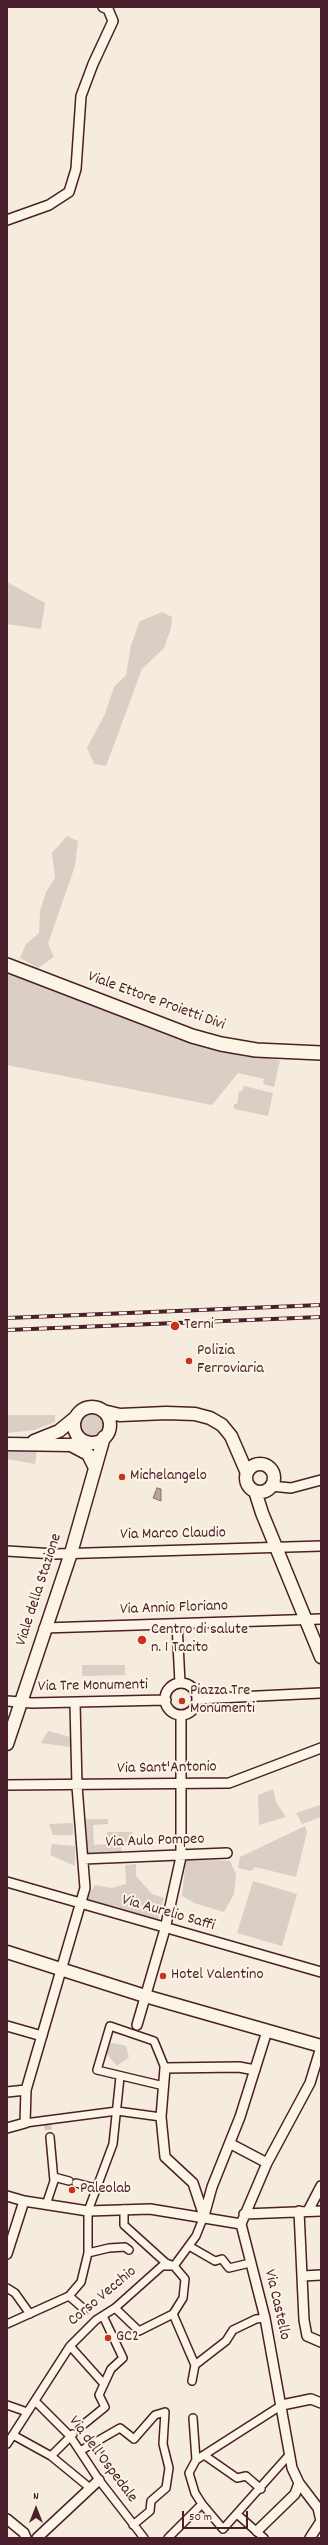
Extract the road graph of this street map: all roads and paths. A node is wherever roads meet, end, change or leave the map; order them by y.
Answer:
1 (103, 7) edge
2 (7, 220) edge
3 (7, 965) edge
4 (321, 1053) edge
5 (103, 1411) junction
6 (139, 1416) junction
7 (76, 1417) junction
8 (106, 1434) junction
9 (87, 1442) junction
10 (7, 1444) edge
11 (24, 1444) junction
12 (71, 1445) junction
13 (236, 1448) junction
14 (259, 1464) junction
15 (95, 1468) junction
16 (247, 1473) junction
17 (321, 1480) edge
18 (264, 1489) junction
19 (321, 1546) edge
20 (276, 1548) junction
21 (7, 1551) edge
22 (71, 1553) junction
23 (321, 1618) edge
24 (306, 1619) junction
25 (177, 1624) junction
26 (44, 1628) junction
27 (321, 1657) edge
28 (180, 1683) junction
29 (321, 1693) edge
30 (197, 1699) junction
31 (166, 1700) junction
32 (7, 1701) edge
33 (21, 1703) junction
34 (75, 1703) junction
35 (181, 1715) junction
36 (7, 1744) edge
37 (321, 1748) edge
38 (7, 1785) edge
39 (181, 1785) junction
40 (77, 1786) junction
41 (227, 1853) dead end
42 (181, 1857) junction
43 (83, 1859) junction
44 (7, 1882) edge
45 (81, 1904) junction
46 (165, 1929) junction
47 (7, 1952) edge
48 (62, 1970) junction
49 (321, 1972) edge
50 (145, 1996) junction
51 (137, 2025) dead end
52 (7, 2026) edge
53 (268, 2031) junction
54 (42, 2036) junction
55 (321, 2046) edge
56 (165, 2068) junction
57 (256, 2070) junction
58 (120, 2077) junction
59 (164, 2086) junction
60 (26, 2090) junction
61 (7, 2092) edge
62 (116, 2112) junction
63 (160, 2117) junction
64 (24, 2123) junction
65 (7, 2128) edge
66 (50, 2137) tunnel mouth
67 (231, 2144) junction
68 (267, 2163) junction
69 (54, 2177) junction
70 (321, 2186) edge
71 (96, 2188) junction
72 (7, 2196) edge
73 (24, 2201) junction
74 (46, 2205) junction
75 (124, 2209) junction
76 (88, 2211) junction
77 (303, 2211) junction
78 (321, 2211) edge
79 (244, 2214) junction
80 (204, 2216) junction
81 (241, 2224) junction
82 (189, 2246) junction
83 (129, 2250) dead end
84 (88, 2253) junction
85 (7, 2254) edge
86 (250, 2263) junction
87 (174, 2266) junction
88 (321, 2275) edge
89 (302, 2276) junction
90 (7, 2288) edge
91 (69, 2296) junction
92 (115, 2308) junction
93 (84, 2309) tunnel mouth
94 (30, 2314) junction
95 (173, 2314) junction
96 (96, 2317) junction
97 (265, 2318) junction
98 (7, 2324) edge
99 (321, 2342) edge
100 (70, 2346) junction
101 (195, 2365) junction
102 (192, 2381) dead end
103 (104, 2384) junction
104 (321, 2396) edge
105 (311, 2399) junction
106 (35, 2401) junction
107 (321, 2403) edge
108 (7, 2405) edge
109 (282, 2405) junction
110 (27, 2412) junction
111 (193, 2418) dead end
112 (84, 2424) tunnel mouth
113 (13, 2435) junction
114 (72, 2435) junction
115 (7, 2444) edge
116 (80, 2450) junction
117 (290, 2454) junction
118 (204, 2455) junction
119 (51, 2456) junction
120 (196, 2460) junction
121 (99, 2480) junction
122 (299, 2483) junction
123 (90, 2488) junction
124 (261, 2489) junction
125 (202, 2504) junction
126 (238, 2515) junction
127 (7, 2519) edge
128 (133, 2525) junction
129 (257, 2531) junction
130 (25, 2535) edge
131 (38, 2538) edge
132 (144, 2538) edge
133 (168, 2538) edge
134 (264, 2538) edge
135 (310, 2538) edge

1 - 2 street
3 - 4 main road, Viale Ettore Proietti Divi
5 - 6 street
5 - 7 street
5 - 8 street
6 - 8 street
6 - 13 street
7 - 9 street
7 - 11 street
8 - 9 street
8 - 15 street, Viale della Stazione
9 - 12 street
10 - 11 street
11 - 12 street
12 - 15 street
13 - 14 street
13 - 16 street
14 - 16 street
14 - 18 street
15 - 22 street, Viale della Stazione
16 - 18 street
17 - 18 street
18 - 20 street
19 - 20 street, Via Marco Claudio
20 - 22 street, Via Marco Claudio
20 - 24 street
21 - 22 street, Via Marco Claudio
22 - 26 street, Viale della Stazione
23 - 24 street, Via Annio Floriano
24 - 25 street, Via Annio Floriano
24 - 27 street
25 - 26 street, Via Annio Floriano
25 - 28 street
26 - 33 street, Viale della Stazione
28 - 30 street
28 - 31 street
29 - 30 street
30 - 35 street
31 - 34 street, Via Tre Monumenti
31 - 35 street
32 - 33 street, Via Tre Monumenti
33 - 34 street, Via Tre Monumenti
33 - 36 street, Viale della Stazione
34 - 40 street
35 - 39 street
37 - 39 street, Via Sant'Antonio
38 - 40 street, Via Sant'Antonio
39 - 40 street, Via Sant'Antonio
39 - 42 street
40 - 43 street
41 - 42 street, Via Aulo Pompeo
42 - 43 street, Via Aulo Pompeo
42 - 46 street
43 - 45 street
44 - 45 street, Via Aurelio Saffi
45 - 46 street, Via Aurelio Saffi
45 - 48 street
46 - 49 street, Via Aurelio Saffi
46 - 50 street
47 - 48 street
48 - 50 street
48 - 54 street
50 - 51 street
50 - 53 street
52 - 54 street
53 - 55 street
53 - 57 street
54 - 60 street
55 - 68 street, Via Castello
56 - 57 street
56 - 58 street
56 - 59 street
57 - 67 street
58 - 59 street
58 - 62 street
59 - 63 street
60 - 61 street
60 - 64 street
62 - 63 street
62 - 64 street
62 - 71 street
63 - 80 street
64 - 65 street
66 - 69 street
67 - 68 street
67 - 80 street
68 - 79 street, Via Castello
69 - 71 street
69 - 74 street
70 - 77 street
71 - 76 street
72 - 73 street
73 - 74 street
73 - 85 street
74 - 76 street
75 - 76 street
75 - 80 street
75 - 87 street
76 - 84 street
77 - 78 street
77 - 79 street
77 - 89 street
79 - 81 street, Via Castello
80 - 81 street
80 - 82 street
81 - 86 street, Via Castello
82 - 86 street
82 - 87 street
83 - 84 street
84 - 91 street
86 - 97 street, Via Castello
87 - 92 street, Corso Vecchio
87 - 95 street
88 - 89 street
89 - 99 street
90 - 94 street
91 - 93 street
91 - 94 street
92 - 95 street
92 - 96 street, Corso Vecchio
94 - 98 street
95 - 101 street
96 - 100 street, Corso Vecchio
96 - 103 street
97 - 101 street
97 - 109 street, Via Castello
100 - 103 street
100 - 106 street, Corso Vecchio
101 - 102 street
103 - 112 street
104 - 105 street
105 - 107 street
105 - 109 street
106 - 110 street, Corso Vecchio
106 - 114 street, Via dell'Ospedale
108 - 110 street
109 - 117 street, Via Castello
109 - 118 street
110 - 113 street, Corso Vecchio
111 - 120 street
113 - 115 street, Corso Vecchio
113 - 119 street
114 - 116 street, Via dell'Ospedale
114 - 119 street
116 - 121 street, Via dell'Ospedale
116 - 128 street
117 - 122 street, Via Castello
117 - 124 street
118 - 120 street
118 - 124 street
119 - 123 street
120 - 125 street
121 - 123 street
121 - 128 street, Via dell'Ospedale
122 - 129 street
122 - 135 street, Via Castello
123 - 131 street
124 - 126 street
125 - 126 street
125 - 133 street
126 - 129 street
127 - 130 street
128 - 132 street, Via dell'Ospedale
129 - 134 street

